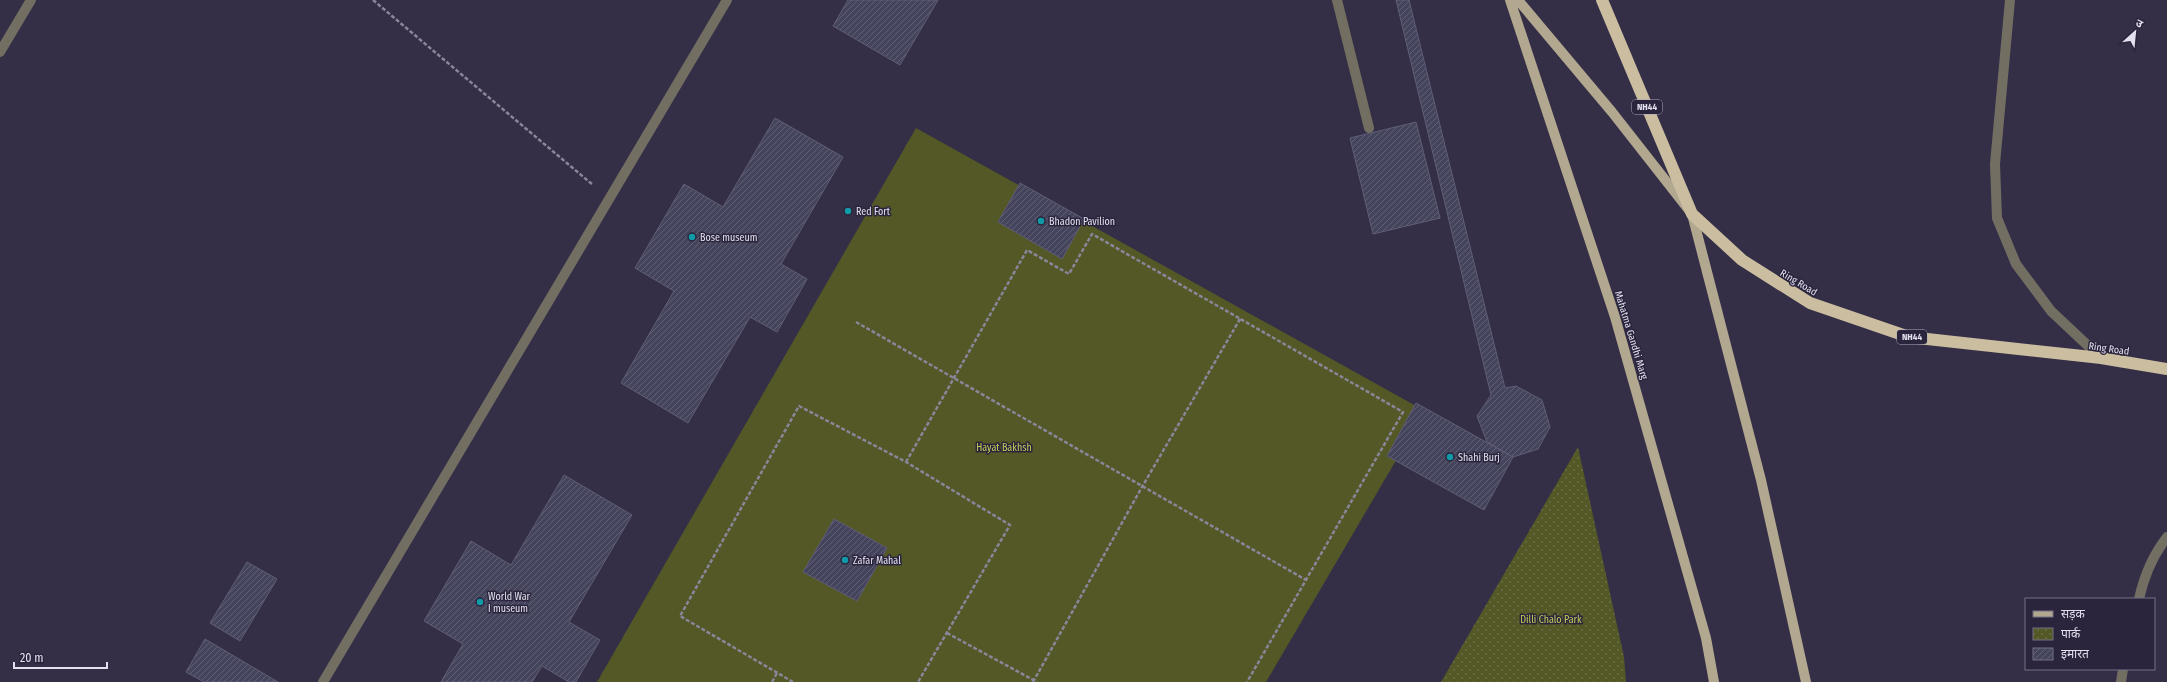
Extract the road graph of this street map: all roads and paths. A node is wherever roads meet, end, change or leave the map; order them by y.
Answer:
1 (31, 0) edge
2 (373, 0) edge
3 (727, 0) edge
4 (1337, 0) edge
5 (1510, 0) edge
6 (1518, 0) edge
7 (1602, 0) edge
8 (2010, 0) edge
9 (0, 52) edge
10 (1369, 128) dead end
11 (608, 198) junction
12 (1692, 214) junction
13 (1240, 319) junction
14 (856, 322) dead end
15 (2101, 358) junction
16 (2167, 369) edge
17 (954, 378) junction
18 (906, 462) junction
19 (1142, 487) junction
20 (2167, 537) edge
21 (1306, 580) junction
22 (2139, 598) edge
23 (947, 633) junction
24 (2123, 670) edge
25 (777, 673) junction
26 (1035, 681) edge
27 (323, 682) edge
28 (772, 682) edge
29 (793, 682) edge
30 (918, 682) edge
31 (1247, 682) edge
32 (1714, 682) edge
33 (1806, 682) edge
34 (2120, 682) edge

1 - 9 street
2 - 11 path
3 - 11 street
4 - 10 street
5 - 32 main road, Mahatma Gandhi Marg
6 - 12 main road
7 - 12 highway, Ring Road / NH44
8 - 15 street
11 - 27 street
12 - 15 highway, Ring Road / NH44
12 - 33 main road
13 - 17 path
13 - 19 path
13 - 21 path
14 - 17 path
15 - 16 highway, Ring Road / NH44
17 - 18 path
17 - 19 path
18 - 23 path
18 - 25 path
19 - 21 path
19 - 26 path
20 - 22 street
21 - 31 path
23 - 26 path
23 - 30 path
24 - 34 street
25 - 28 path
25 - 29 path

